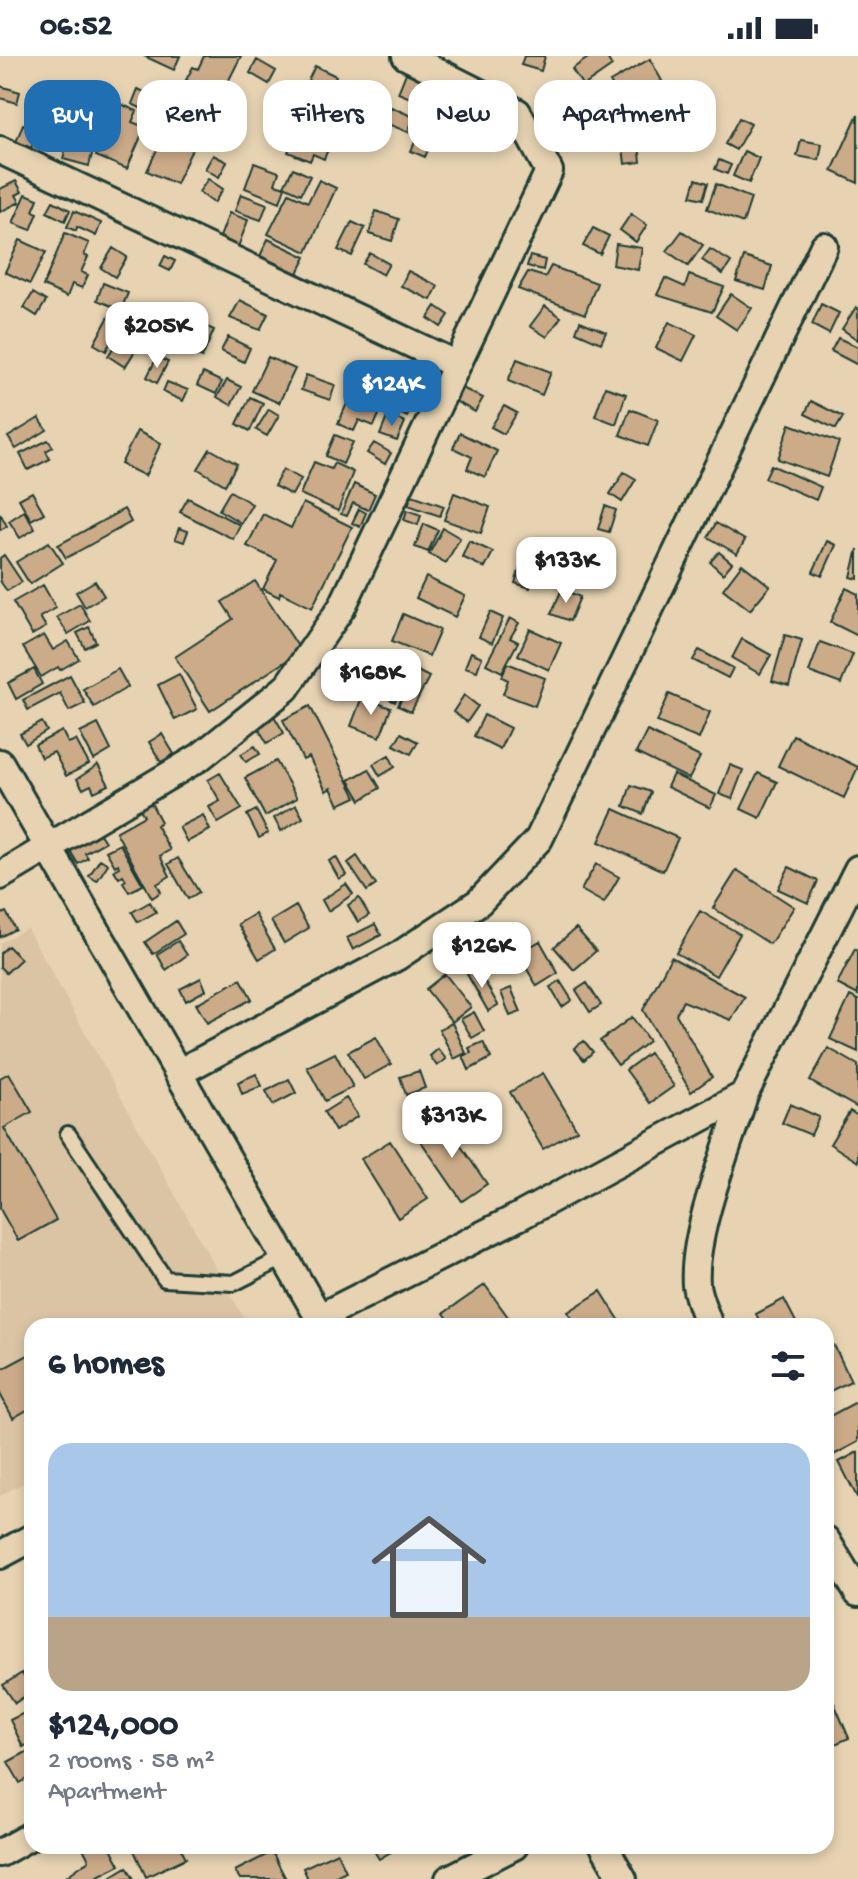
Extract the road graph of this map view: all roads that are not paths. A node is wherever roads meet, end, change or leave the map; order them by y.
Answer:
1 (406, 56) edge
2 (0, 150) edge
3 (824, 246) dead end
4 (457, 365) junction
5 (0, 763) edge
6 (48, 848) junction
7 (858, 869) edge
8 (0, 876) edge
9 (178, 1073) junction
10 (744, 1095) junction
11 (68, 1134) dead end
12 (285, 1257) junction
13 (320, 1318) edge
14 (329, 1318) edge
15 (706, 1318) edge
16 (24, 1542) edge
17 (834, 1553) edge
18 (0, 1555) edge
19 (858, 1593) edge
20 (24, 1840) edge
21 (0, 1853) edge
22 (505, 1854) edge
23 (609, 1854) edge
24 (486, 1871) edge
25 (449, 1879) edge
26 (623, 1879) edge

1 - 4 street
2 - 4 street
3 - 9 street
4 - 6 street
5 - 6 street
6 - 8 street
6 - 9 street
7 - 10 street
9 - 12 street
10 - 14 street
10 - 15 street
11 - 12 lane
12 - 13 street
16 - 18 street
17 - 19 street
20 - 21 street
22 - 24 street
23 - 26 street
24 - 25 street

